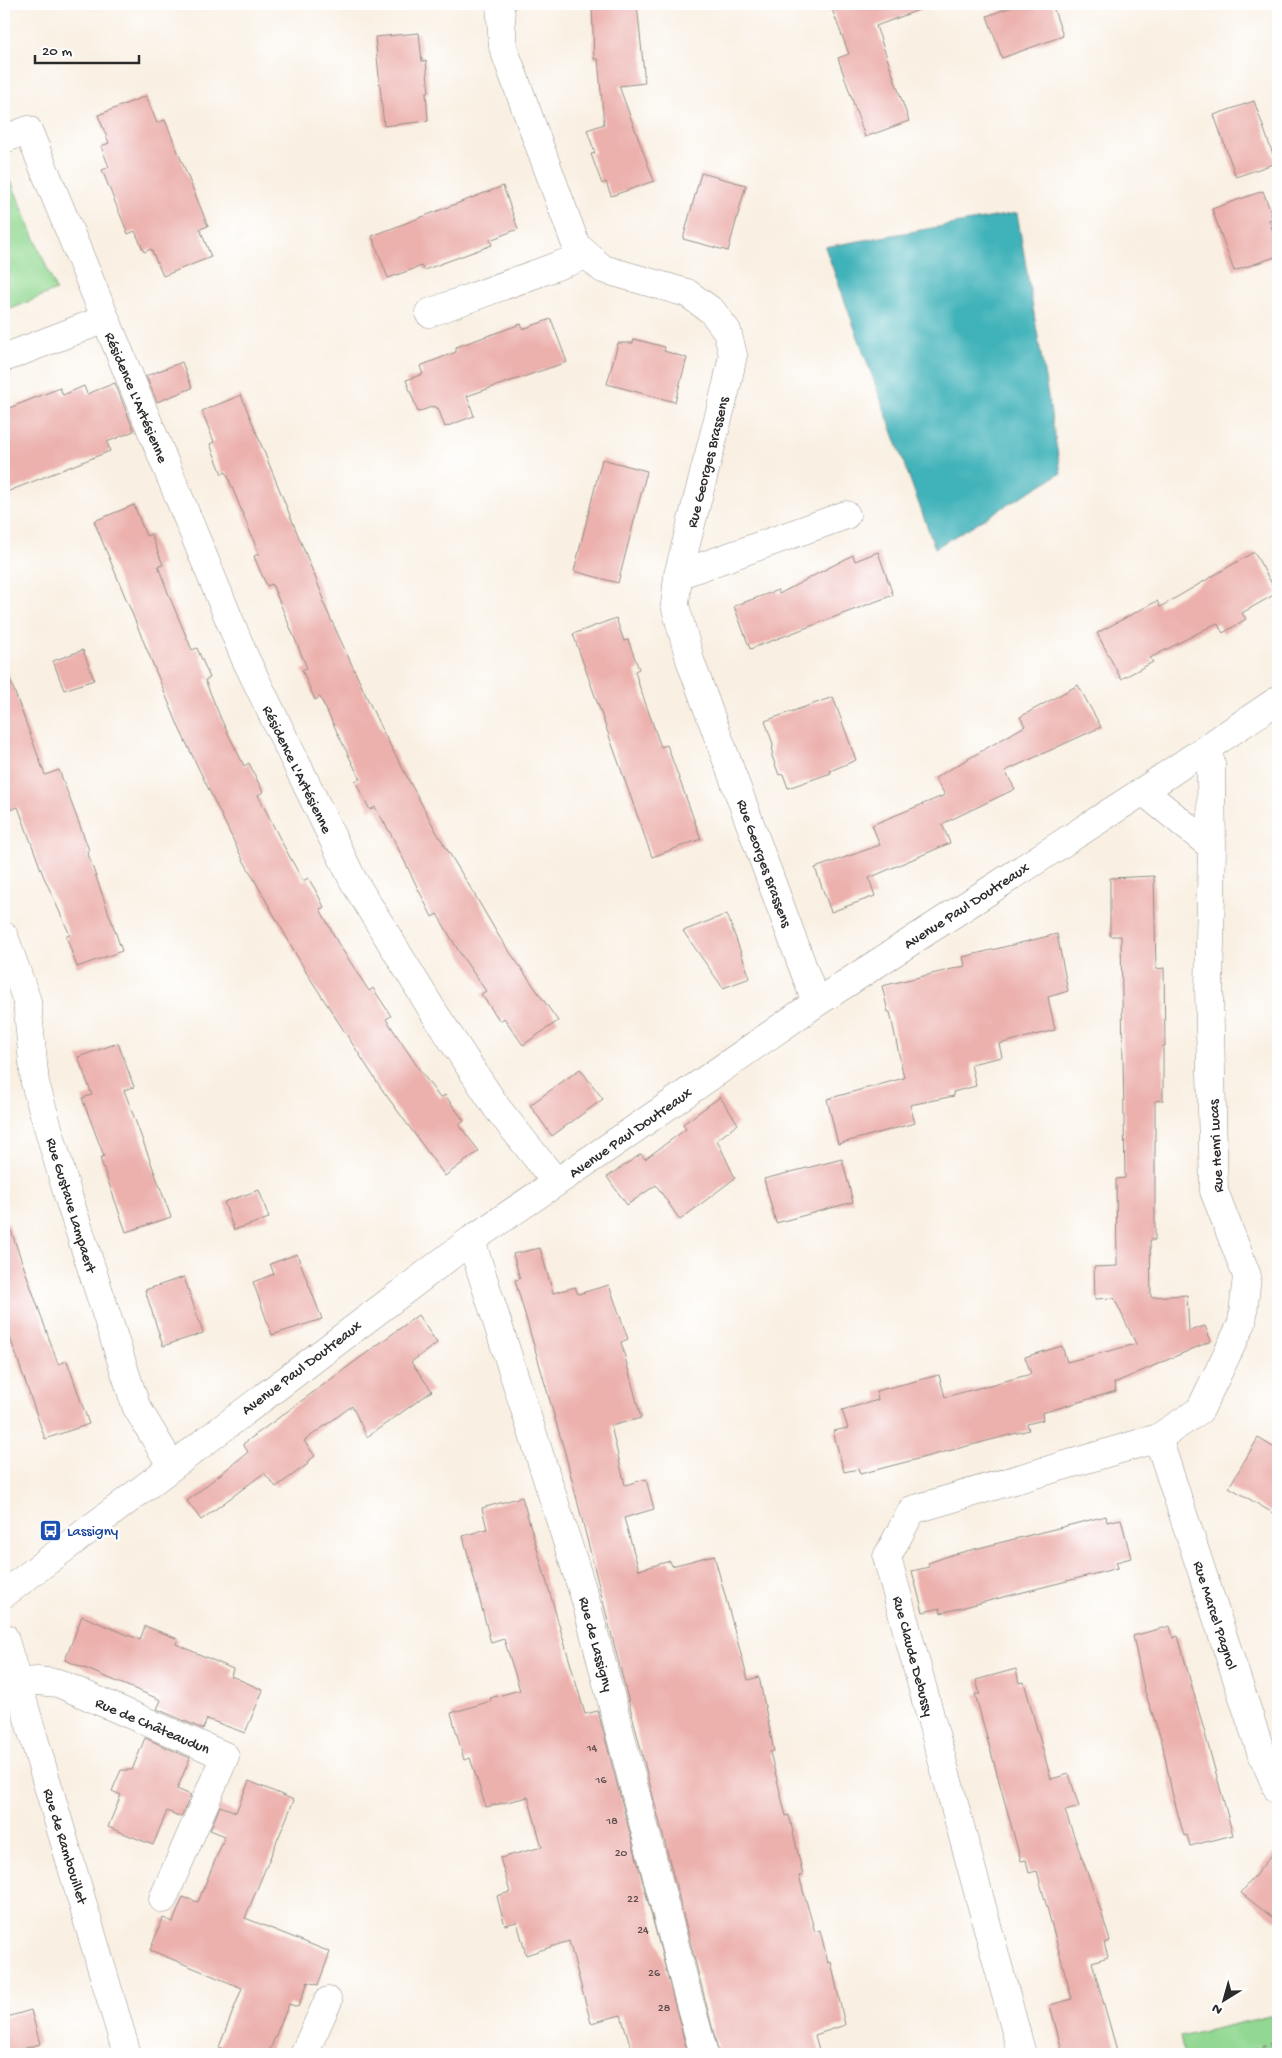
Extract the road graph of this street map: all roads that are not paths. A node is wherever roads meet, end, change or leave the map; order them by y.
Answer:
1 (500, 4) edge
2 (4, 139) edge
3 (587, 255) junction
4 (429, 312) dead end
5 (105, 319) junction
6 (4, 358) edge
7 (846, 514) dead end
8 (678, 575) junction
9 (1278, 700) edge
10 (1206, 748) junction
11 (1142, 791) junction
12 (1212, 847) junction
13 (4, 936) edge
14 (816, 1003) junction
15 (556, 1182) junction
16 (471, 1240) junction
17 (1158, 1438) junction
18 (171, 1465) junction
19 (4, 1594) edge
20 (4, 1638) edge
21 (17, 1683) junction
22 (1278, 1790) edge
23 (163, 1900) dead end
24 (328, 2001) dead end
25 (126, 2054) edge
26 (304, 2054) edge
27 (704, 2054) edge
28 (1022, 2054) edge

1 - 3 street, Rue Georges Brassens
2 - 5 street, Résidence L'Artésienne
3 - 4 street
3 - 8 street, Rue Georges Brassens
5 - 6 street, Résidence L'Artésienne
5 - 15 street, Résidence L'Artésienne
7 - 8 street
8 - 14 street, Rue Georges Brassens
9 - 10 street, Avenue Paul Doutreaux
10 - 11 street, Avenue Paul Doutreaux
10 - 12 street, Rue Henri Lucas
11 - 12 street
11 - 14 street, Avenue Paul Doutreaux
12 - 17 street, Rue Henri Lucas
13 - 18 street, Rue Gustave Lampaert
14 - 15 street, Avenue Paul Doutreaux
15 - 16 street, Avenue Paul Doutreaux
16 - 18 street, Avenue Paul Doutreaux
16 - 27 street, Rue de Lassigny
17 - 22 street, Rue Marcel Pagnol
17 - 28 street, Rue Claude Debussy
18 - 19 street, Avenue Paul Doutreaux
20 - 21 street, Rue de Rambouillet
21 - 23 street, Rue de Châteaudun
21 - 25 street, Rue de Rambouillet
24 - 26 street

